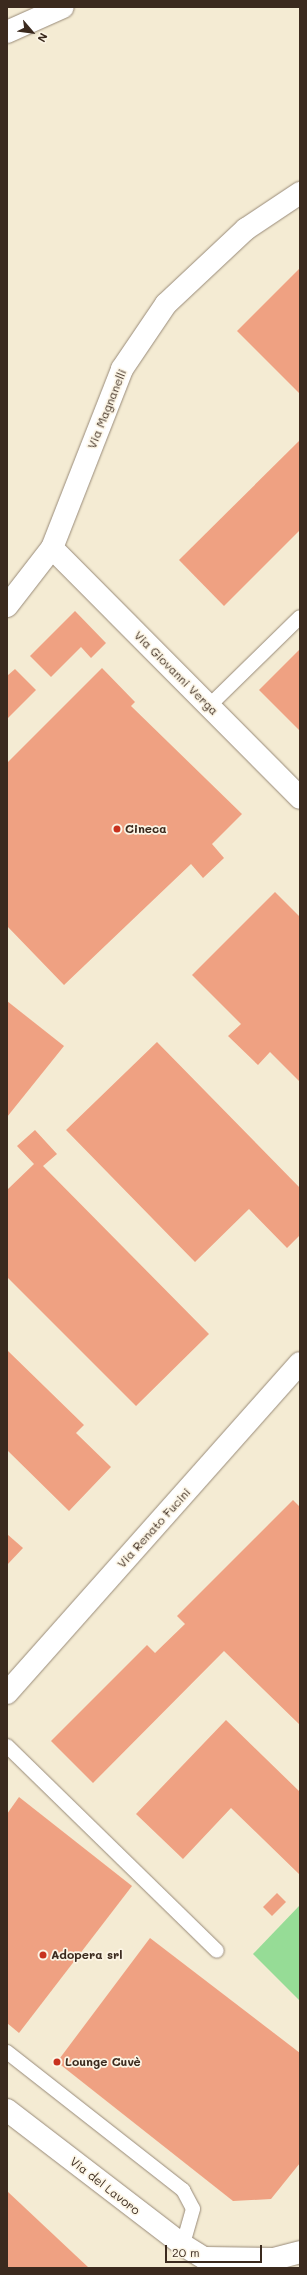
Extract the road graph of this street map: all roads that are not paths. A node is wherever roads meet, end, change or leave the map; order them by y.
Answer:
1 (63, 7) edge
2 (7, 32) edge
3 (300, 193) edge
4 (52, 548) junction
5 (7, 606) edge
6 (300, 617) edge
7 (209, 706) junction
8 (300, 798) edge
9 (300, 1363) edge
10 (7, 1693) edge
11 (7, 1746) edge
12 (218, 1950) dead end
13 (7, 2052) edge
14 (7, 2110) edge
15 (183, 2245) junction
16 (300, 2252) edge
17 (300, 2255) edge
18 (213, 2263) edge
19 (289, 2268) edge

1 - 2 main road
3 - 4 main road, Via Magnanelli
4 - 5 main road, Via Magnanelli
4 - 7 main road, Via Giovanni Verga
6 - 7 lane
7 - 8 main road, Via Giovanni Verga
9 - 10 main road, Via Renato Fucini
11 - 12 lane
13 - 15 lane
14 - 15 main road, Via del Lavoro
15 - 18 main road, Via del Lavoro
16 - 18 main road, Via del Lavoro
17 - 19 main road

